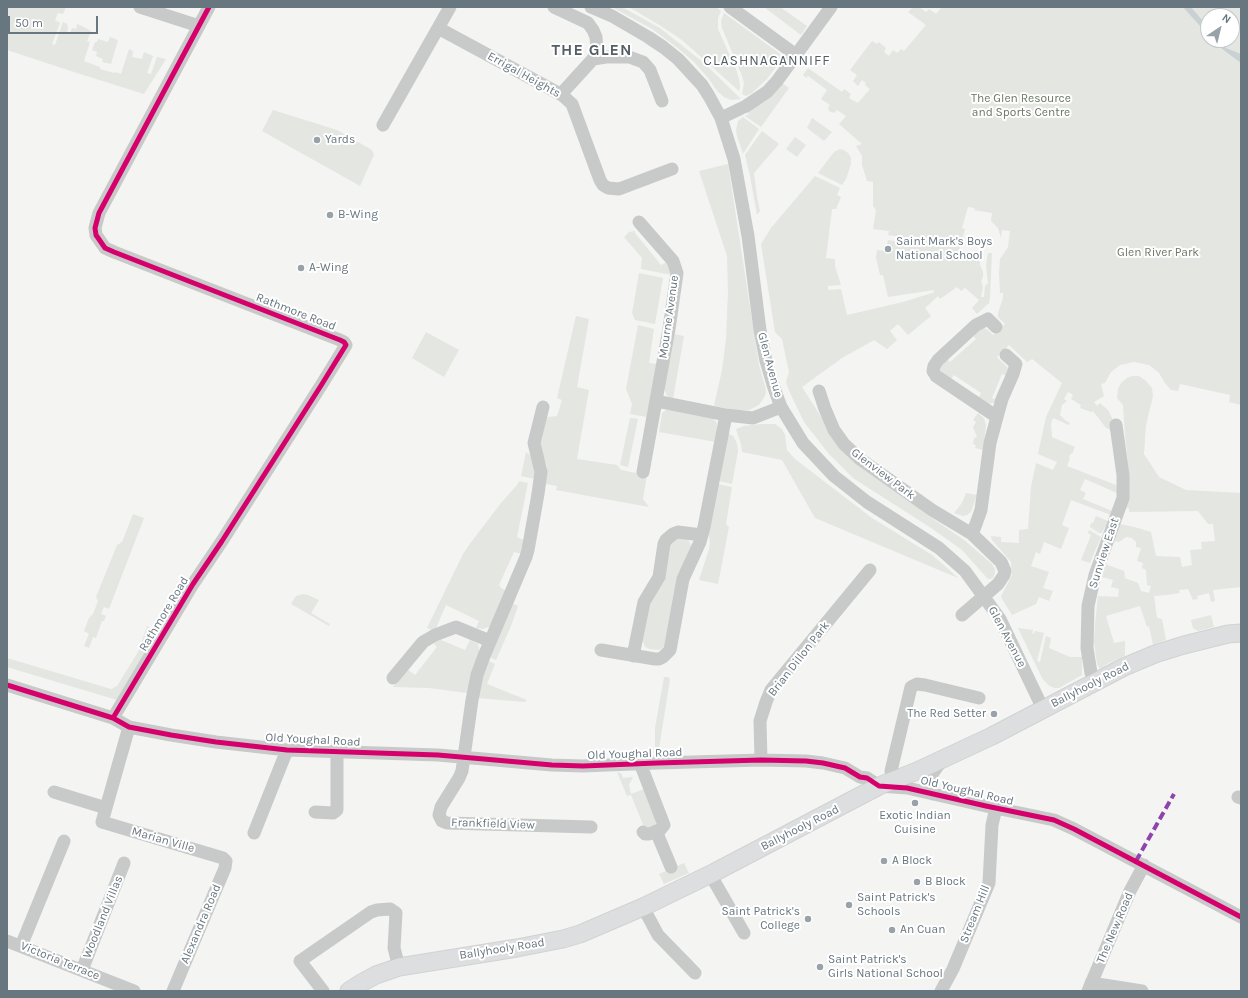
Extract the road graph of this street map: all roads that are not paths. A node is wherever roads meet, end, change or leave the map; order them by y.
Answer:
1 (140, 7) edge
2 (209, 7) edge
3 (450, 7) edge
4 (554, 7) edge
5 (591, 7) edge
6 (730, 7) edge
7 (831, 7) edge
8 (199, 26) junction
9 (438, 28) junction
10 (796, 55) junction
11 (593, 59) junction
12 (562, 95) junction
13 (662, 101) dead end
14 (720, 118) junction
15 (383, 125) dead end
16 (672, 169) dead end
17 (639, 222) dead end
18 (996, 327) dead end
19 (1006, 355) dead end
20 (819, 391) dead end
21 (656, 402) junction
22 (543, 407) dead end
23 (781, 407) junction
24 (726, 415) junction
25 (997, 417) junction
26 (1116, 425) dead end
27 (642, 472) dead end
28 (972, 534) junction
29 (701, 535) junction
30 (870, 570) dead end
31 (984, 596) junction
32 (962, 614) dead end
33 (1241, 633) edge
34 (490, 641) junction
35 (601, 650) dead end
36 (633, 656) junction
37 (393, 678) dead end
38 (1096, 681) junction
39 (7, 684) edge
40 (979, 698) dead end
41 (1043, 709) junction
42 (113, 718) junction
43 (129, 727) junction
44 (287, 750) junction
45 (337, 752) junction
46 (465, 757) junction
47 (943, 758) junction
48 (761, 760) junction
49 (640, 763) junction
50 (895, 779) junction
51 (879, 786) junction
52 (54, 792) dead end
53 (933, 794) junction
54 (106, 808) junction
55 (996, 808) junction
56 (315, 812) dead end
57 (591, 828) dead end
58 (656, 831) junction
59 (643, 832) dead end
60 (254, 833) dead end
61 (64, 841) dead end
62 (223, 858) joint
63 (124, 863) dead end
64 (1144, 865) junction
65 (671, 867) dead end
66 (710, 874) junction
67 (643, 907) junction
68 (1241, 917) edge
69 (744, 933) dead end
70 (7, 941) edge
71 (21, 946) junction
72 (399, 967) junction
73 (82, 970) junction
74 (695, 973) dead end
75 (1090, 987) edge
76 (134, 991) edge
77 (173, 991) edge
78 (323, 991) edge
79 (349, 991) edge
80 (941, 991) edge
81 (1137, 991) edge

1 - 8 street
2 - 8 street
3 - 9 street
4 - 11 street
5 - 14 street, Glen Avenue
6 - 10 street
7 - 10 street
8 - 42 street, Rathmore Road
9 - 12 street, Errigal Heights
9 - 15 street
10 - 14 street
11 - 12 street
11 - 13 street
12 - 16 street, Errigal Heights
14 - 23 street, Glen Avenue
17 - 21 street, Mourne Avenue
18 - 25 street
19 - 25 street
20 - 28 street, Glenview Park
21 - 24 street
21 - 27 street, Mourne Avenue
22 - 34 street
23 - 24 street
23 - 31 street, Glen Avenue
24 - 29 street
25 - 28 street
26 - 38 street, Sunview East
28 - 31 street, Glenview Park
29 - 36 street
29 - 36 street
30 - 48 street, Brian Dillon Park
31 - 32 street, Glenview Park
31 - 41 street, Glen Avenue
33 - 38 main road, Ballyhooly Road
34 - 37 street
34 - 46 street
35 - 36 street
38 - 41 main road, Ballyhooly Road
39 - 42 street, Old Youghal Road
40 - 50 street
41 - 47 main road, Ballyhooly Road
42 - 43 street, Old Youghal Road
43 - 44 street, Old Youghal Road
43 - 54 street
44 - 45 street, Old Youghal Road
44 - 60 street
45 - 46 street, Old Youghal Road
45 - 56 street
46 - 49 street, Old Youghal Road
46 - 57 street, Frankfield View
47 - 50 main road, Ballyhooly Road
47 - 53 street
48 - 49 street, Old Youghal Road
48 - 51 street, Old Youghal Road
49 - 58 street
50 - 51 main road, Ballyhooly Road
51 - 53 street, Old Youghal Road
51 - 66 main road, Ballyhooly Road
52 - 54 street
53 - 55 street, Old Youghal Road
54 - 62 street, Marian Ville
55 - 64 street, Old Youghal Road
55 - 80 street, Stream Hill
58 - 59 street
58 - 65 street
61 - 71 street
62 - 77 street, Alexandra Road
63 - 73 street, Woodland Villas
64 - 68 street, Old Youghal Road
64 - 75 street, The New Road
66 - 67 main road, Ballyhooly Road
66 - 69 street
67 - 72 main road, Ballyhooly Road
67 - 74 street
70 - 71 street, Victoria Terrace
71 - 73 street, Victoria Terrace
72 - 78 street
72 - 79 main road, Ballyhooly Road
73 - 76 street, Victoria Terrace
75 - 81 street

